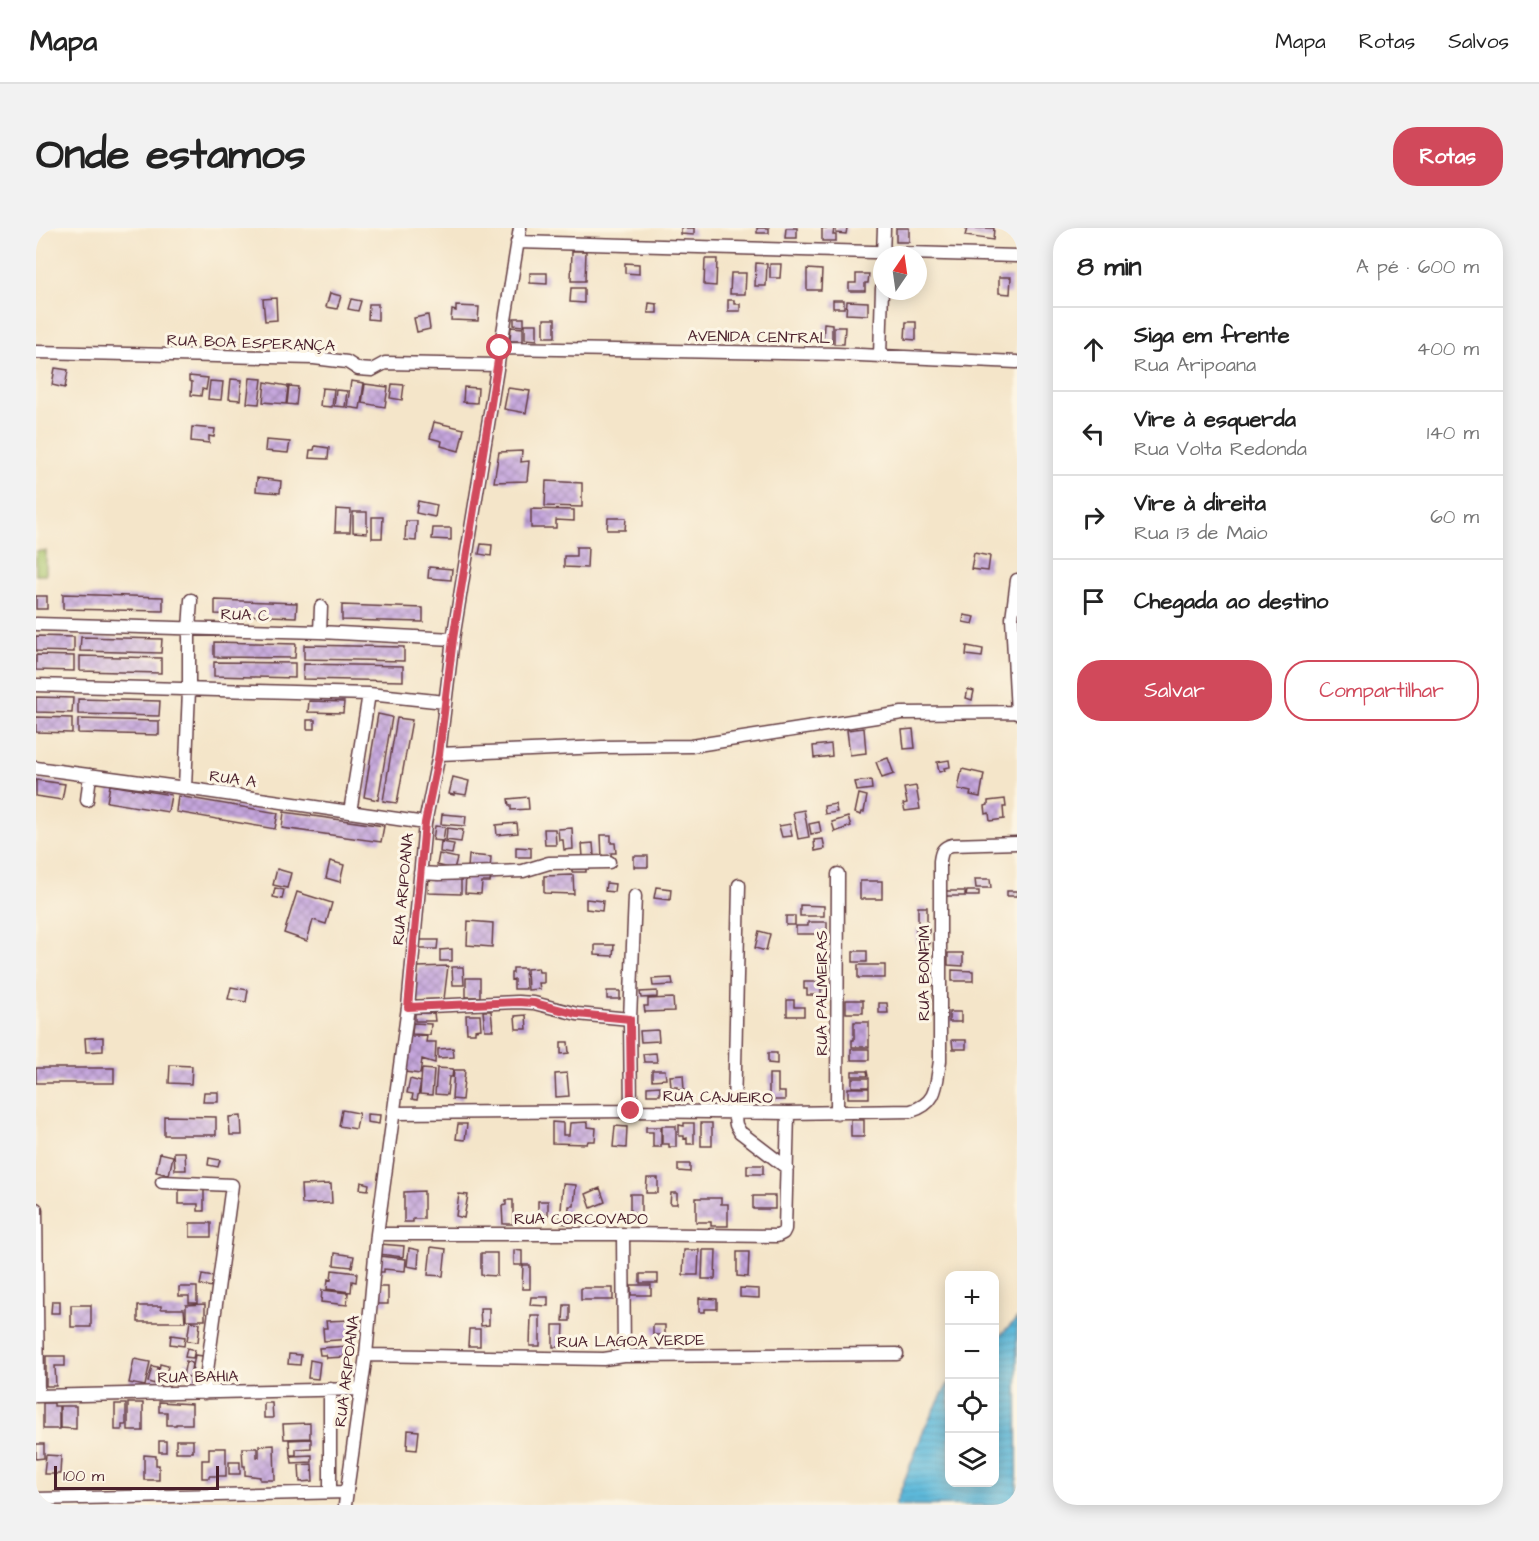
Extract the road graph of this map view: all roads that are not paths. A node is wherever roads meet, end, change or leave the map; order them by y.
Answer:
1 (520, 228) edge
2 (884, 228) edge
3 (517, 242) junction
4 (883, 246) edge
5 (873, 253) edge
6 (927, 254) edge
7 (1017, 256) edge
8 (882, 300) edge
9 (500, 348) junction
10 (36, 352) edge
11 (880, 356) junction
12 (1017, 362) edge
13 (498, 365) junction
14 (1017, 580) edge
15 (191, 600) dead end
16 (321, 607) dead end
17 (36, 624) edge
18 (189, 629) junction
19 (320, 633) junction
20 (453, 639) junction
21 (36, 685) edge
22 (189, 690) junction
23 (369, 694) junction
24 (445, 702) junction
25 (1017, 713) edge
26 (439, 754) junction
27 (36, 768) edge
28 (90, 775) junction
29 (185, 788) junction
30 (87, 800) dead end
31 (350, 812) junction
32 (425, 823) junction
33 (1014, 844) edge
34 (609, 862) dead end
35 (420, 873) junction
36 (838, 874) dead end
37 (739, 885) dead end
38 (635, 896) dead end
39 (408, 1007) junction
40 (630, 1019) junction
41 (931, 1100) joint
42 (631, 1111) junction
43 (734, 1112) junction
44 (394, 1113) junction
45 (788, 1113) junction
46 (837, 1113) junction
47 (786, 1168) junction
48 (162, 1182) dead end
49 (36, 1209) edge
50 (377, 1234) junction
51 (623, 1234) junction
52 (36, 1244) edge
53 (37, 1320) edge
54 (897, 1354) dead end
55 (366, 1355) junction
56 (624, 1356) junction
57 (330, 1389) junction
58 (361, 1389) junction
59 (204, 1393) junction
60 (37, 1396) edge
61 (322, 1497) edge
62 (36, 1499) edge
63 (346, 1499) edge
64 (58, 1502) edge

1 - 3 street, RUA ARIPOANA
2 - 4 street
3 - 5 street
3 - 9 street, RUA ARIPOANA
6 - 7 street
8 - 11 street
9 - 11 street, AVENIDA CENTRAL
9 - 13 street, RUA ARIPOANA
10 - 13 street, RUA BOA ESPERANÇA
11 - 12 street, AVENIDA CENTRAL
13 - 20 street, RUA ARIPOANA
14 - 25 street
15 - 18 street
16 - 19 street
17 - 18 street, RUA C
18 - 19 street, RUA C
18 - 22 street
19 - 20 street, RUA C
20 - 24 street, RUA ARIPOANA
21 - 22 street
22 - 23 street
22 - 29 street
23 - 24 street
23 - 31 street
24 - 26 street, RUA ARIPOANA
25 - 26 street
26 - 32 street, RUA ARIPOANA
27 - 28 street, RUA A
28 - 29 street, RUA A
28 - 30 street
29 - 31 street, RUA A
31 - 32 street, RUA A
32 - 35 street, RUA ARIPOANA
33 - 41 street, RUA BONFIM
34 - 35 street
35 - 39 street, RUA ARIPOANA
36 - 46 street, RUA PALMEIRAS
37 - 43 street
38 - 40 street
39 - 40 street
39 - 44 street, RUA ARIPOANA
40 - 42 street
41 - 46 street, RUA CAJUEIRO
42 - 43 street, RUA CAJUEIRO
42 - 44 street, RUA CAJUEIRO
43 - 45 street, RUA CAJUEIRO
43 - 47 street
44 - 50 street, RUA ARIPOANA
45 - 46 street, RUA CAJUEIRO
45 - 47 street
47 - 51 street, RUA CORCOVADO
48 - 59 street
49 - 52 street
50 - 51 street, RUA CORCOVADO
50 - 55 street, RUA ARIPOANA
51 - 56 street
52 - 53 street
53 - 60 street
54 - 56 street, RUA LAGOA VERDE
55 - 56 street, RUA LAGOA VERDE
55 - 58 street, RUA ARIPOANA
57 - 58 street, RUA BAHIA
57 - 59 street, RUA BAHIA
57 - 61 street
58 - 63 street, RUA ARIPOANA
59 - 60 street, RUA BAHIA
61 - 63 street
61 - 64 street
62 - 64 street

